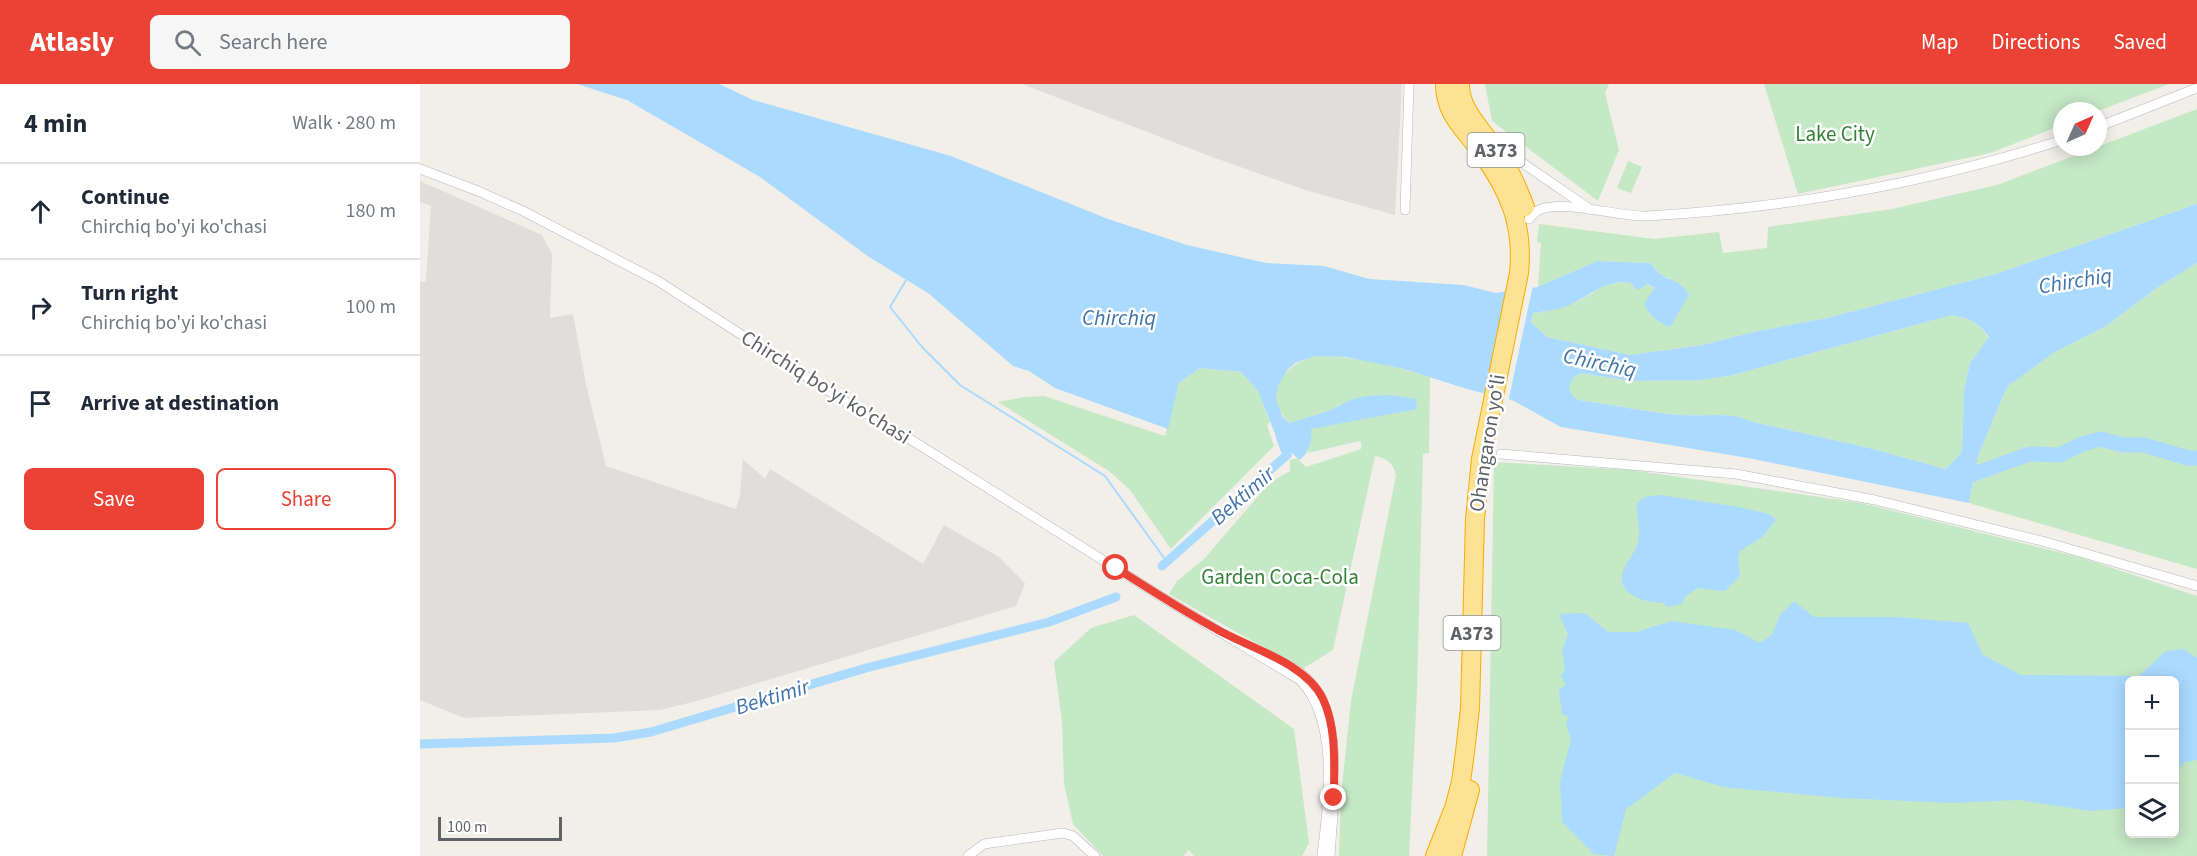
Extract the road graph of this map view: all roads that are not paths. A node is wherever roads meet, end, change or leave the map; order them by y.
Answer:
1 (1409, 84) edge
2 (1445, 84) edge
3 (1460, 84) edge
4 (2197, 88) edge
5 (2107, 123) edge
6 (1490, 140) junction
7 (2053, 142) edge
8 (420, 170) edge
9 (1590, 209) junction
10 (1405, 210) dead end
11 (1529, 219) junction
12 (1524, 274) junction
13 (1496, 407) junction
14 (1501, 454) dead end
15 (2197, 586) edge
16 (1220, 631) junction
17 (968, 856) edge
18 (1095, 856) edge
19 (1322, 856) edge
20 (1330, 856) edge
21 (1435, 856) edge
22 (1452, 856) edge

1 - 10 street
2 - 12 highway, Ohangaron yoʻli / A373
3 - 6 highway, Ohangaron yoʻli / A373
4 - 5 street
6 - 9 street
6 - 11 highway, Ohangaron yoʻli / A373
7 - 9 street
8 - 16 street, Chirchiq bo'yi ko'chasi
9 - 11 street
11 - 12 highway, Ohangaron yoʻli / A373
12 - 13 highway, Ohangaron yoʻli / A373
13 - 21 highway, Ohangaron yoʻli / A373
13 - 22 highway, Ohangaron yoʻli / A373
14 - 15 street
16 - 19 street, Chirchiq bo'yi ko'chasi
16 - 20 street, Chirchiq bo'yi ko'chasi
17 - 18 street

